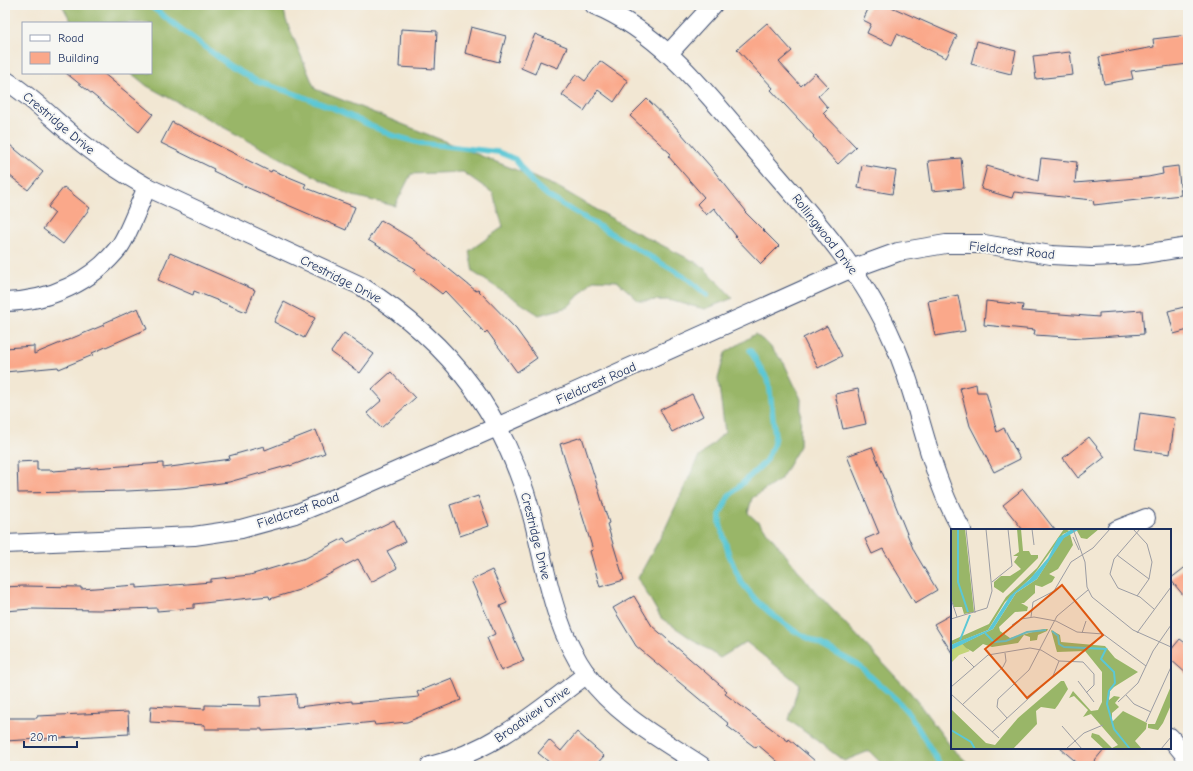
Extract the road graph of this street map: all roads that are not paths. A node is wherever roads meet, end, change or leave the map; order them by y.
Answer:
1 (594, 5) edge
2 (713, 5) edge
3 (669, 53) junction
4 (5, 80) edge
5 (147, 187) junction
6 (1188, 247) edge
7 (853, 269) junction
8 (5, 302) edge
9 (498, 426) junction
10 (1146, 518) dead end
11 (961, 529) edge
12 (1118, 529) edge
13 (5, 544) edge
14 (587, 674) junction
15 (1171, 738) edge
16 (1188, 759) edge
17 (430, 766) edge
18 (702, 766) edge

1 - 3 street, Rollingwood Drive
2 - 3 street
3 - 7 street, Rollingwood Drive
4 - 5 street, Crestridge Drive
5 - 8 street
5 - 9 street, Crestridge Drive
6 - 7 street, Fieldcrest Road
7 - 9 street, Fieldcrest Road
7 - 11 street, Rollingwood Drive
9 - 13 street, Fieldcrest Road
9 - 14 street, Crestridge Drive
10 - 12 street
14 - 17 street, Broadview Drive
14 - 18 street, Crestridge Drive
15 - 16 street

